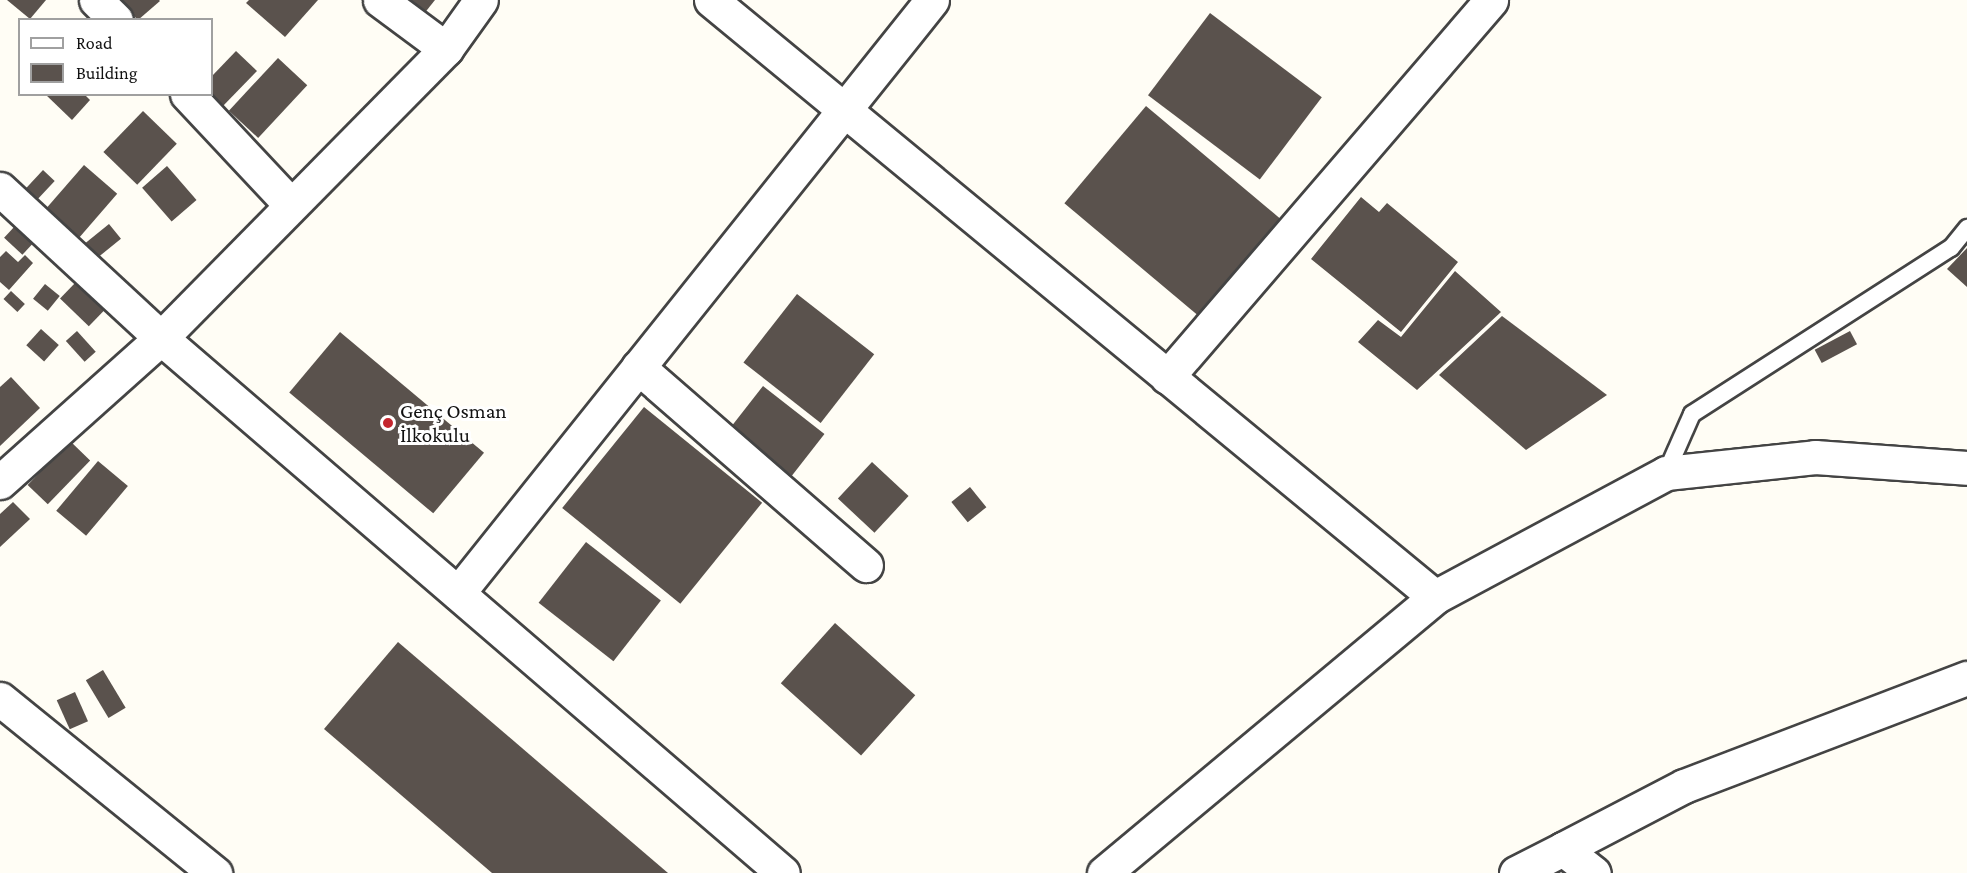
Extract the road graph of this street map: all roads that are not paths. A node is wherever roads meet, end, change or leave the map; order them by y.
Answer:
1 (96, 0) edge
2 (380, 0) edge
3 (481, 0) edge
4 (711, 0) edge
5 (932, 0) edge
6 (1491, 0) edge
7 (114, 18) edge
8 (446, 49) junction
9 (190, 96) edge
10 (844, 110) junction
11 (0, 189) edge
12 (290, 204) junction
13 (1967, 228) edge
14 (161, 338) junction
15 (638, 367) junction
16 (1167, 376) junction
17 (1967, 468) edge
18 (1666, 473) junction
19 (0, 481) edge
20 (866, 565) dead end
21 (458, 593) junction
22 (1435, 597) junction
23 (1967, 678) edge
24 (0, 699) edge
25 (1563, 849) junction
26 (215, 873) edge
27 (783, 873) edge
28 (1104, 873) edge
29 (1516, 873) edge
30 (1594, 873) edge

1 - 7 street
2 - 8 street
3 - 8 street
4 - 10 street
5 - 10 street
6 - 16 street
8 - 12 street
9 - 12 street
10 - 15 street
10 - 16 street
11 - 14 street
12 - 14 street
13 - 18 lane
14 - 19 street
14 - 21 street
15 - 20 street
15 - 21 street
16 - 22 street
17 - 18 street
18 - 22 street
21 - 27 street
22 - 28 street
23 - 25 street
24 - 26 street
25 - 29 street
25 - 30 street

